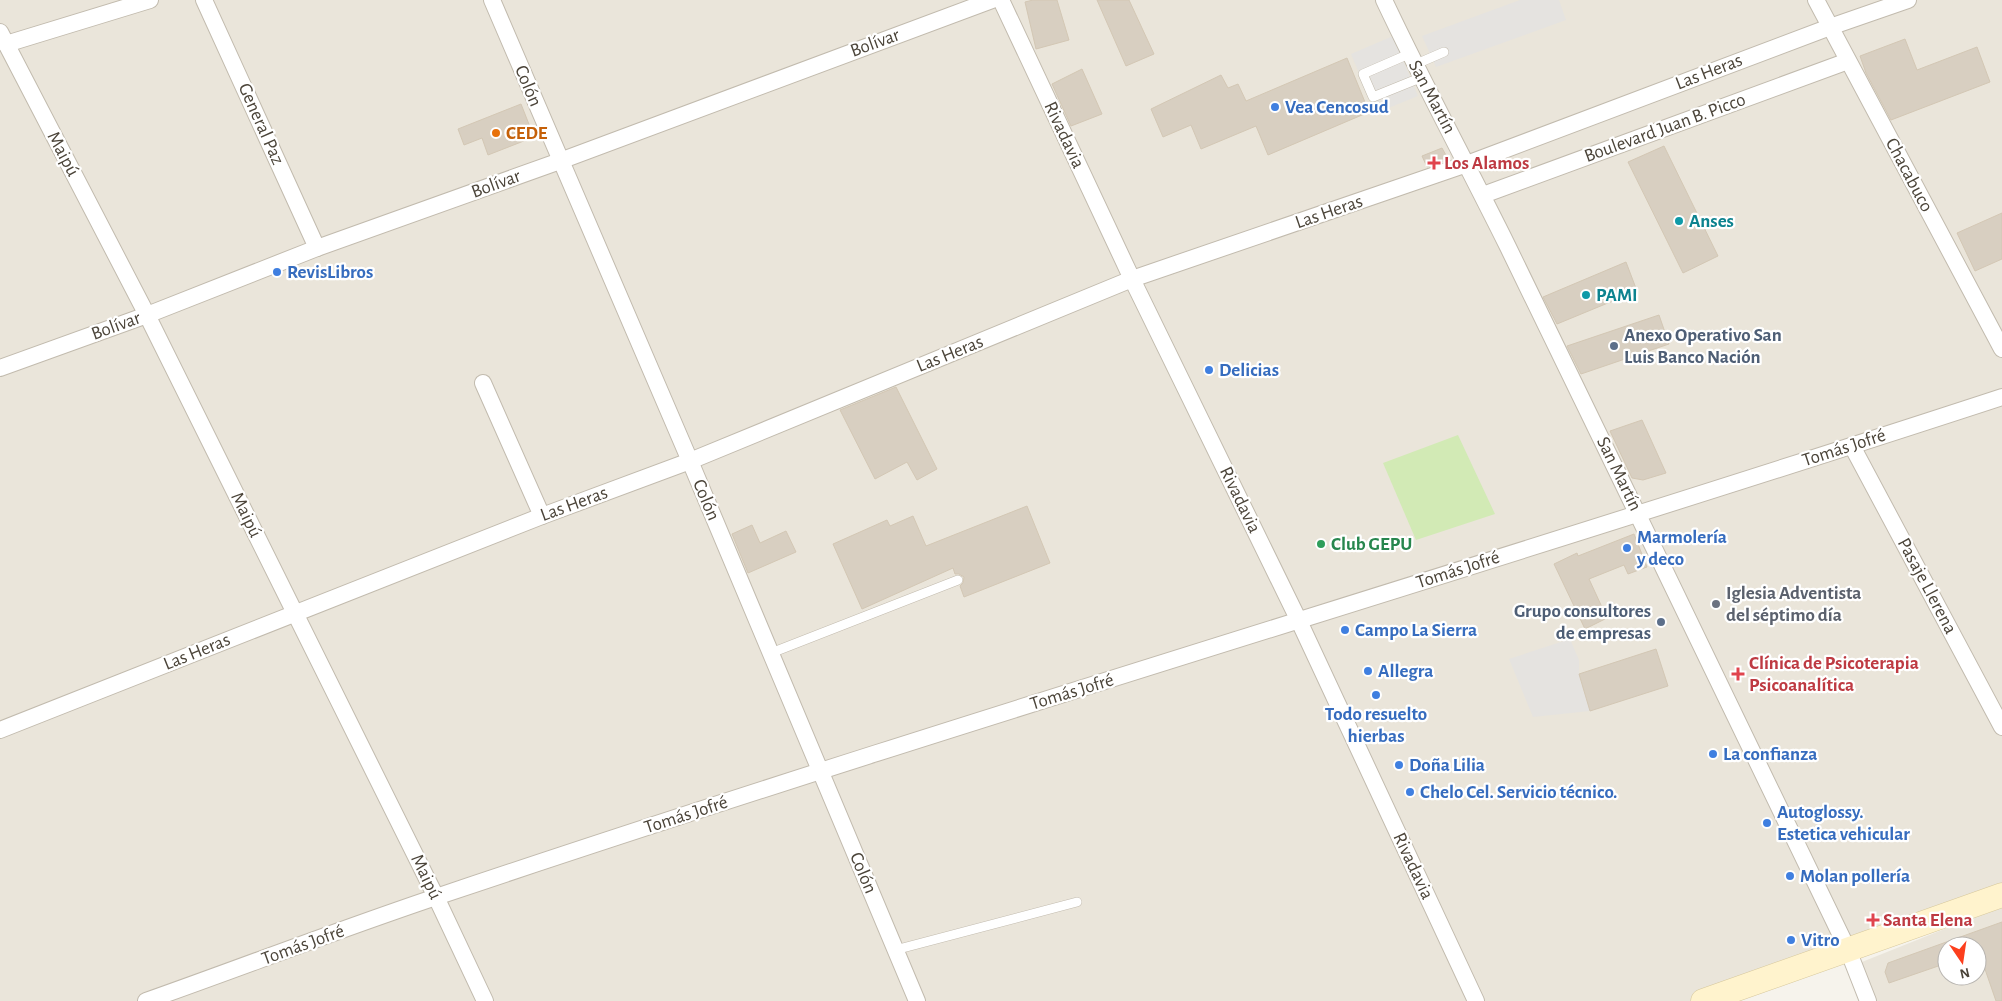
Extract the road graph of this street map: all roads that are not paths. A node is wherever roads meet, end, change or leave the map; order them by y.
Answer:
1 (150, 0) edge
2 (204, 0) edge
3 (492, 0) edge
4 (992, 0) edge
5 (1001, 0) edge
6 (1384, 0) edge
7 (1816, 0) edge
8 (1908, 0) edge
9 (1830, 27) junction
10 (3, 38) edge
11 (1444, 52) dead end
12 (1848, 61) junction
13 (1415, 65) junction
14 (560, 160) junction
15 (1467, 164) junction
16 (1483, 195) junction
17 (317, 248) junction
18 (1132, 279) junction
19 (147, 314) junction
20 (2002, 349) edge
21 (0, 368) edge
22 (483, 383) dead end
23 (2002, 397) edge
24 (1852, 446) junction
25 (690, 461) junction
26 (1638, 513) junction
27 (542, 516) junction
28 (958, 580) dead end
29 (294, 613) junction
30 (1298, 621) junction
31 (771, 653) junction
32 (2002, 727) edge
33 (0, 730) edge
34 (820, 770) junction
35 (2002, 895) edge
36 (436, 897) junction
37 (1077, 902) dead end
38 (895, 950) junction
39 (1848, 950) junction
40 (146, 1001) edge
41 (484, 1001) edge
42 (917, 1001) edge
43 (1476, 1001) edge
44 (1703, 1001) edge
45 (1868, 1001) edge

1 - 10 street
2 - 17 street, General Paz
3 - 14 street, Colón
4 - 14 street, Bolívar
5 - 18 street, Rivadavia
6 - 13 street, San Martín
7 - 9 street, Chacabuco
8 - 9 street, Las Heras
9 - 12 street, Chacabuco
9 - 15 street, Las Heras
10 - 19 street, Maipú
11 - 13 lane
12 - 16 street, Boulevard Juan B. Picco
12 - 20 street, Chacabuco
13 - 13 lane
13 - 15 street, San Martín
14 - 17 street, Bolívar
14 - 25 street, Colón
15 - 16 street, San Martín
15 - 18 street, Las Heras
16 - 26 street, San Martín
17 - 19 street, Bolívar
18 - 25 street, Las Heras
18 - 30 street, Rivadavia
19 - 21 street, Bolívar
19 - 29 street, Maipú
22 - 27 street
23 - 24 street, Tomás Jofré
24 - 26 street, Tomás Jofré
24 - 32 street, Pasaje Llerena
25 - 27 street, Las Heras
25 - 31 street, Colón
26 - 30 street, Tomás Jofré
26 - 39 street, San Martín
27 - 29 street, Las Heras
28 - 31 lane
29 - 33 street, Las Heras
29 - 36 street, Maipú
30 - 34 street, Tomás Jofré
30 - 43 street, Rivadavia
31 - 34 street, Colón
34 - 36 street, Tomás Jofré
34 - 38 street, Colón
35 - 39 main road
36 - 40 street, Tomás Jofré
36 - 41 street, Maipú
37 - 38 lane
38 - 42 street, Colón
39 - 44 main road
39 - 45 street, San Martín

